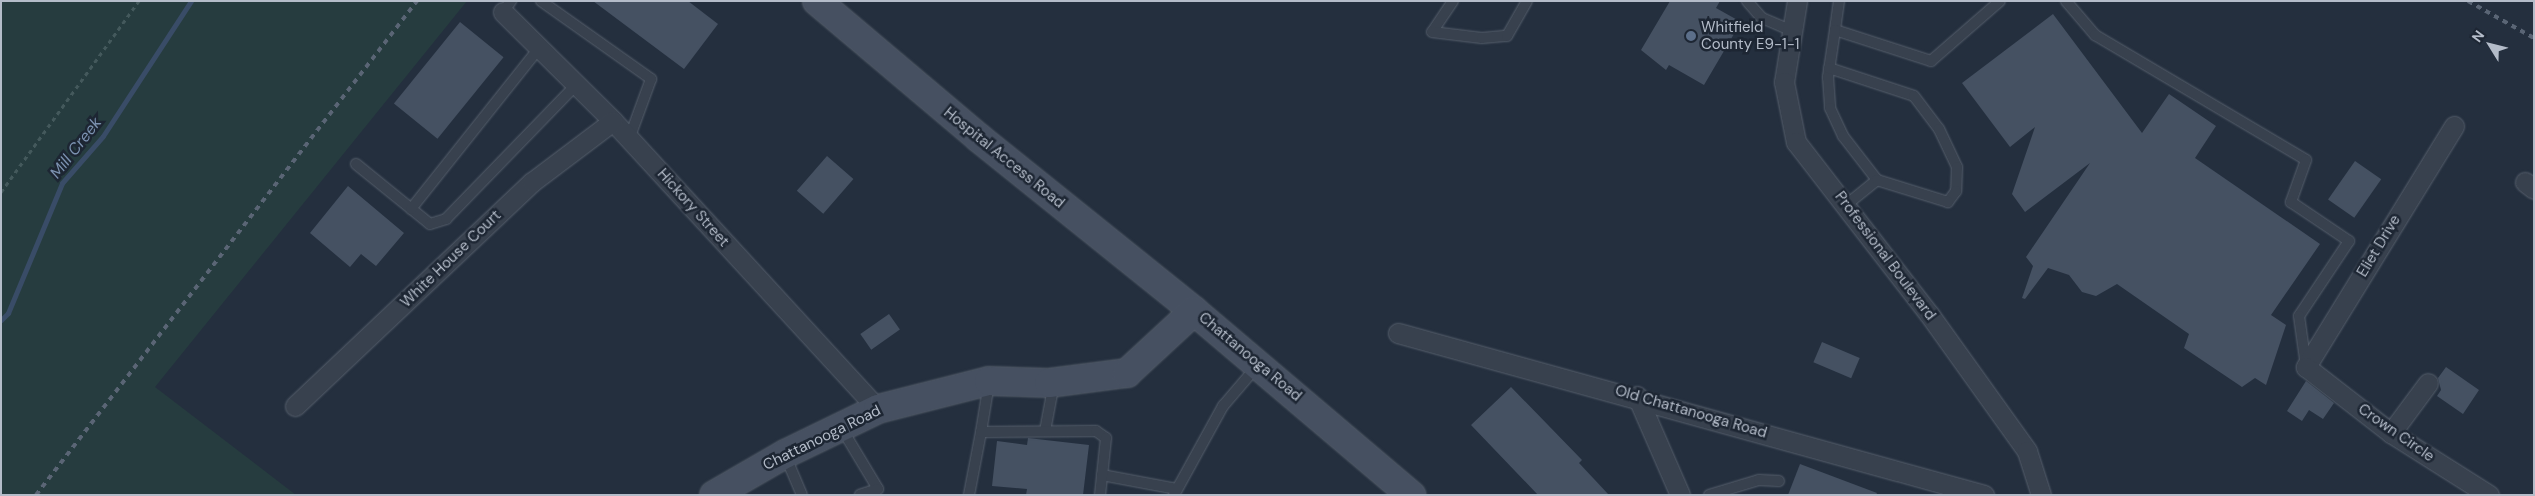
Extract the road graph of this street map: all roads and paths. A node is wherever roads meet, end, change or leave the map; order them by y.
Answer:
1 (139, 1) edge
2 (541, 1) edge
3 (817, 1) edge
4 (1453, 1) edge
5 (1528, 1) edge
6 (1746, 1) edge
7 (1797, 1) edge
8 (1840, 1) edge
9 (2000, 1) edge
10 (2066, 1) edge
11 (507, 7) edge
12 (1835, 30) junction
13 (1793, 31) junction
14 (539, 48) junction
15 (1829, 68) junction
16 (576, 85) junction
17 (613, 121) junction
18 (2454, 126) dead end
19 (629, 139) junction
20 (356, 164) dead end
21 (1877, 180) junction
22 (1, 192) edge
23 (1846, 205) junction
24 (411, 209) junction
25 (1194, 310) junction
26 (1398, 333) dead end
27 (1258, 364) junction
28 (2306, 367) junction
29 (989, 381) junction
30 (1054, 382) junction
31 (2428, 383) dead end
32 (1637, 396) junction
33 (295, 406) dead end
34 (878, 409) junction
35 (841, 427) junction
36 (1045, 431) junction
37 (981, 432) junction
38 (2392, 433) junction
39 (785, 454) junction
40 (1102, 475) junction
41 (1779, 481) dead end
42 (1175, 492) edge
43 (714, 495) edge
44 (802, 495) edge
45 (860, 495) edge
46 (969, 495) edge
47 (1100, 495) edge
48 (1411, 495) edge
49 (1680, 495) edge
50 (1709, 495) edge
51 (1984, 495) edge
52 (2041, 495) edge
53 (2489, 495) edge

1 - 22 path
2 - 19 lane
3 - 25 main road, Hospital Access Road
4 - 5 lane
6 - 13 lane
7 - 13 street, Professional Boulevard
8 - 12 lane
9 - 12 lane
10 - 28 lane
11 - 14 street, Hickory Street
12 - 15 lane
13 - 23 street, Professional Boulevard
14 - 16 street, Hickory Street
14 - 24 lane
15 - 21 lane
15 - 21 lane
16 - 17 street, Hickory Street
16 - 24 lane
17 - 19 street, Hickory Street
17 - 33 street, White House Court
18 - 28 street, Eliet Drive
19 - 34 street, Hickory Street
20 - 24 lane
21 - 23 lane
23 - 52 street, Professional Boulevard
25 - 27 main road, Chattanooga Road
25 - 30 main road, Chattanooga Road
26 - 32 street, Old Chattanooga Road
27 - 42 lane
27 - 48 main road, Chattanooga Road
28 - 38 street, Crown Circle
29 - 30 main road, Chattanooga Road
29 - 34 main road, Chattanooga Road
29 - 37 lane
30 - 36 lane
31 - 38 street
32 - 49 street
32 - 51 street, Old Chattanooga Road
34 - 35 main road, Chattanooga Road
35 - 39 main road, Chattanooga Road
35 - 45 lane
36 - 37 lane
36 - 40 lane
37 - 46 lane
38 - 53 street, Crown Circle
39 - 43 main road, Chattanooga Road
39 - 44 lane
40 - 42 lane
40 - 47 lane
41 - 50 lane

